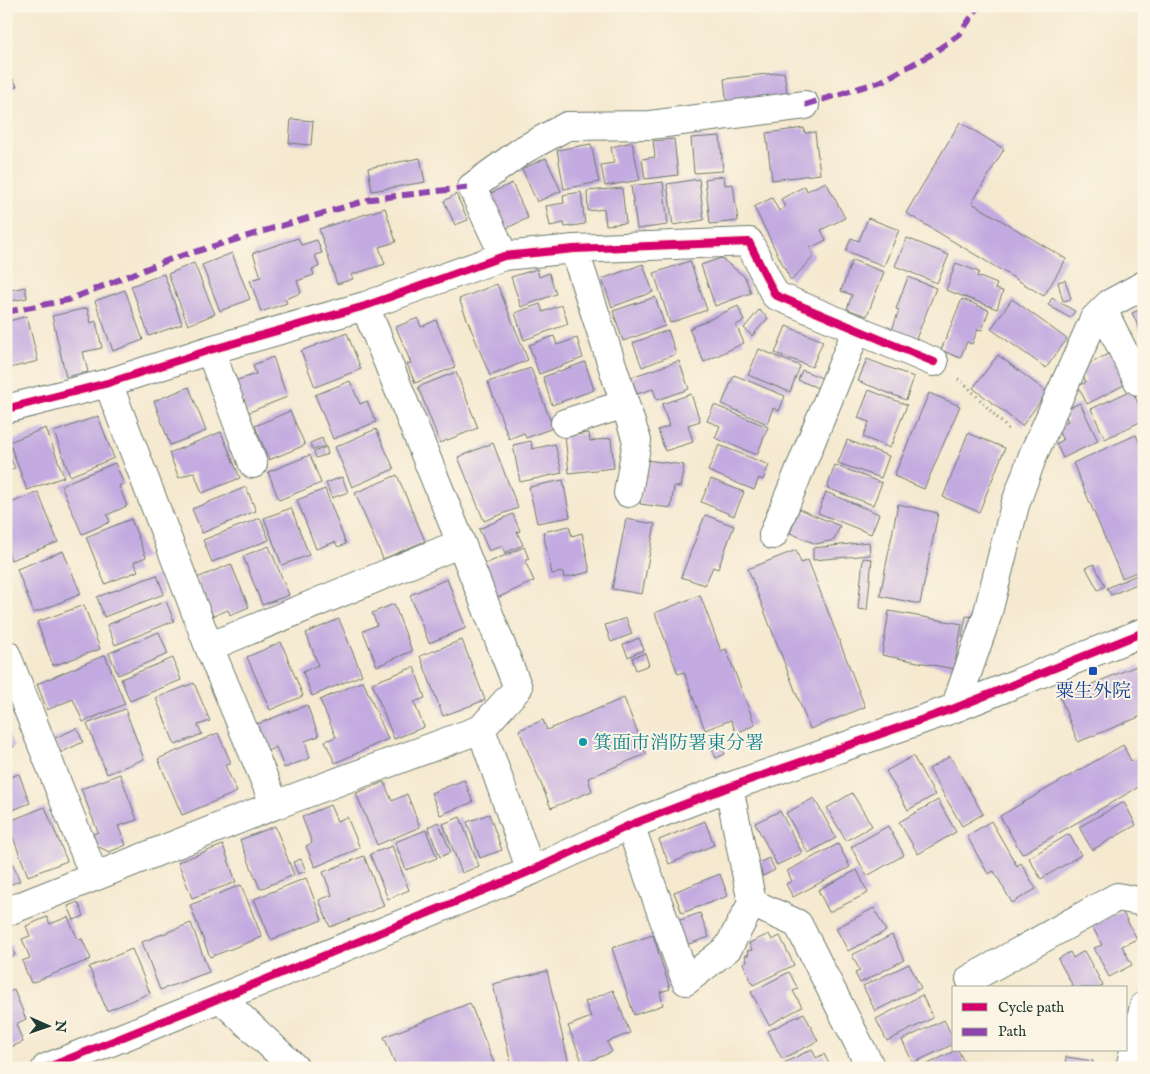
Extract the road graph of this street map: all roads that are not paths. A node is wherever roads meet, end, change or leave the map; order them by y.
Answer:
1 (805, 105) dead end
2 (574, 249) junction
3 (504, 256) junction
4 (1144, 285) edge
5 (365, 306) junction
6 (1103, 310) junction
7 (857, 329) junction
8 (210, 350) junction
9 (934, 362) road end
10 (1138, 381) dead end
11 (108, 383) junction
12 (625, 404) junction
13 (6, 409) edge
14 (565, 423) dead end
15 (254, 464) dead end
16 (628, 493) dead end
17 (773, 535) dead end
18 (461, 543) junction
19 (1144, 632) edge
20 (209, 648) junction
21 (6, 654) edge
22 (955, 708) junction
23 (481, 729) junction
24 (729, 788) junction
25 (275, 805) junction
26 (630, 825) junction
27 (531, 871) junction
28 (94, 876) junction
29 (1144, 902) edge
30 (752, 904) junction
31 (6, 912) edge
32 (970, 979) dead end
33 (220, 998) junction
34 (1144, 1006) edge
35 (46, 1068) edge
36 (295, 1068) edge
37 (871, 1068) edge
38 (1130, 1068) edge

1 - 3 street
2 - 3 street
2 - 7 street
2 - 12 street
3 - 5 street
4 - 6 street
5 - 8 street
5 - 18 street
6 - 10 street
6 - 22 street
7 - 9 street
7 - 17 street
8 - 11 street
8 - 15 street
11 - 13 street
11 - 20 street
12 - 14 street
12 - 16 street
18 - 20 street
18 - 23 street
19 - 22 street
20 - 25 street
21 - 28 street
22 - 24 street
23 - 25 street
23 - 27 street
24 - 26 street
24 - 30 street
25 - 28 street
26 - 27 street
26 - 30 street
27 - 33 street
28 - 31 street
29 - 32 street
30 - 37 street
33 - 35 street
33 - 36 street
34 - 38 street

